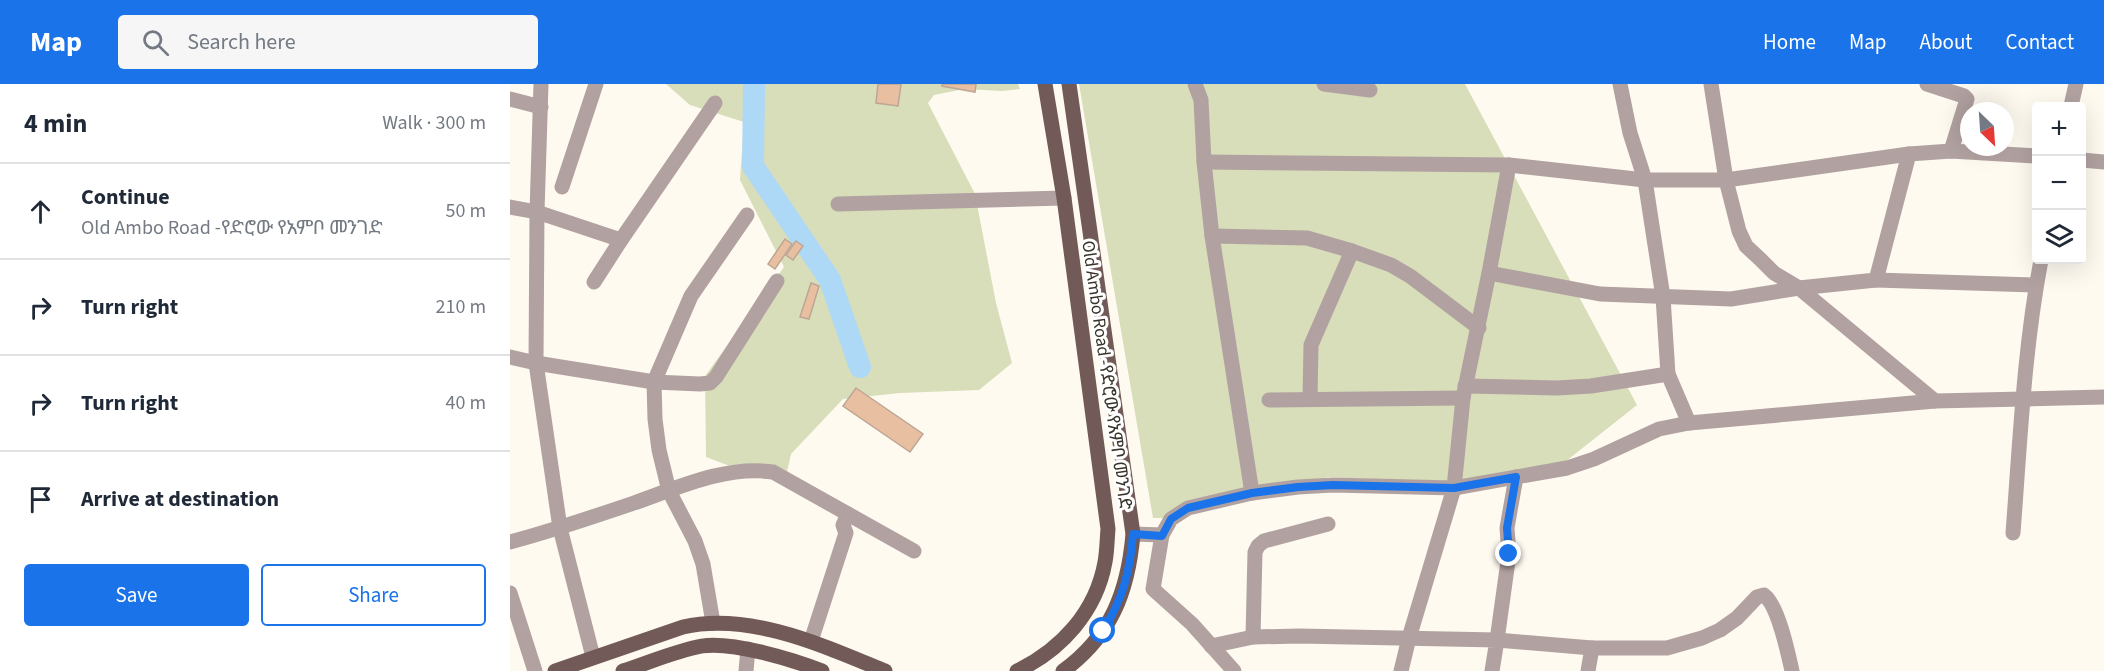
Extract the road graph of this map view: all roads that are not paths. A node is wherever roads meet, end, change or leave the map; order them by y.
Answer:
1 (541, 84) edge
2 (596, 84) edge
3 (1045, 84) edge
4 (1069, 84) edge
5 (1195, 84) edge
6 (1324, 84) edge
7 (1620, 84) edge
8 (1711, 84) edge
9 (1927, 84) edge
10 (2076, 84) edge
11 (1370, 90) dead end
12 (510, 99) edge
13 (2072, 102) edge
14 (714, 103) dead end
15 (541, 107) junction
16 (1951, 151) junction
17 (1909, 154) junction
18 (2032, 156) edge
19 (2086, 160) edge
20 (1204, 162) junction
21 (2104, 162) edge
22 (1509, 165) junction
23 (1645, 180) junction
24 (1726, 180) junction
25 (562, 187) dead end
26 (1064, 198) junction
27 (838, 204) dead end
28 (510, 207) edge
29 (537, 212) junction
30 (747, 215) dead end
31 (1212, 236) junction
32 (621, 240) junction
33 (1352, 251) junction
34 (2040, 264) edge
35 (1489, 273) junction
36 (1876, 280) junction
37 (777, 281) dead end
38 (594, 282) dead end
39 (2036, 285) junction
40 (1799, 288) junction
41 (1663, 297) junction
42 (1479, 328) junction
43 (510, 357) edge
44 (536, 363) junction
45 (1668, 374) junction
46 (654, 382) junction
47 (1464, 392) junction
48 (2104, 397) edge
49 (2023, 398) junction
50 (1310, 399) junction
51 (1269, 400) dead end
52 (1935, 401) junction
53 (1689, 423) junction
54 (1516, 477) junction
55 (1454, 488) junction
56 (669, 491) junction
57 (1252, 493) junction
58 (848, 514) junction
59 (1328, 524) dead end
60 (560, 528) junction
61 (2013, 533) dead end
62 (1133, 534) junction
63 (1162, 536) junction
64 (510, 542) edge
65 (914, 551) dead end
66 (510, 593) edge
67 (713, 623) junction
68 (1253, 637) junction
69 (1409, 638) junction
70 (811, 640) junction
71 (1497, 640) junction
72 (1211, 646) junction
73 (1592, 648) junction
74 (748, 649) junction
75 (593, 657) junction
76 (535, 671) edge
77 (555, 671) edge
78 (623, 671) edge
79 (746, 671) edge
80 (822, 671) edge
81 (885, 671) edge
82 (1019, 671) edge
83 (1063, 671) edge
84 (1234, 671) edge
85 (1401, 671) edge
86 (1492, 671) edge
87 (1588, 671) edge
88 (1792, 671) edge

1 - 15 street
2 - 25 street
3 - 26 main road, Old Ambo Road -የድሮው የአምቦ መንገድ
4 - 62 main road, Old Ambo Road -የድሮው የአምቦ መንገድ
5 - 20 street
6 - 11 street
7 - 23 street
8 - 24 street
9 - 16 street
10 - 13 street
12 - 15 street
14 - 32 street
15 - 29 street
16 - 17 street
16 - 18 street
17 - 24 street
17 - 36 street
19 - 21 street
20 - 22 street
20 - 31 street
22 - 23 street
22 - 35 street
23 - 24 street
23 - 41 street
24 - 40 street
26 - 27 street
26 - 82 main road, Old Ambo Road -የድሮው የአምቦ መንገድ
28 - 29 street
29 - 32 street
29 - 44 street
30 - 46 street
31 - 33 street
31 - 57 street
32 - 38 street
33 - 42 street
33 - 50 street
34 - 39 street
35 - 41 street
35 - 42 street
36 - 39 street
36 - 40 street
37 - 46 street
39 - 49 street
40 - 41 street
40 - 52 street
41 - 45 street
42 - 47 street
43 - 44 street
44 - 46 street
44 - 60 street
45 - 47 street
45 - 53 street
46 - 56 street
47 - 50 street
47 - 55 street
48 - 49 street
49 - 52 street
49 - 61 street
50 - 51 street
52 - 53 street
53 - 54 street
54 - 55 street
54 - 71 street
55 - 57 street
55 - 69 street
56 - 58 street
56 - 60 street
56 - 67 street
57 - 63 street
58 - 65 street
58 - 70 street
59 - 68 street
60 - 64 street
60 - 75 street
62 - 63 street
62 - 83 main road, Old Ambo Road -የድሮው የአምቦ መንገድ
63 - 72 street
66 - 76 street
67 - 70 main road
67 - 75 main road
68 - 69 street
68 - 72 street
69 - 71 street
69 - 85 street
70 - 81 main road
71 - 73 street
71 - 86 street
72 - 84 street
73 - 87 street
73 - 88 street
74 - 78 main road
74 - 79 street
74 - 80 main road
75 - 77 main road

